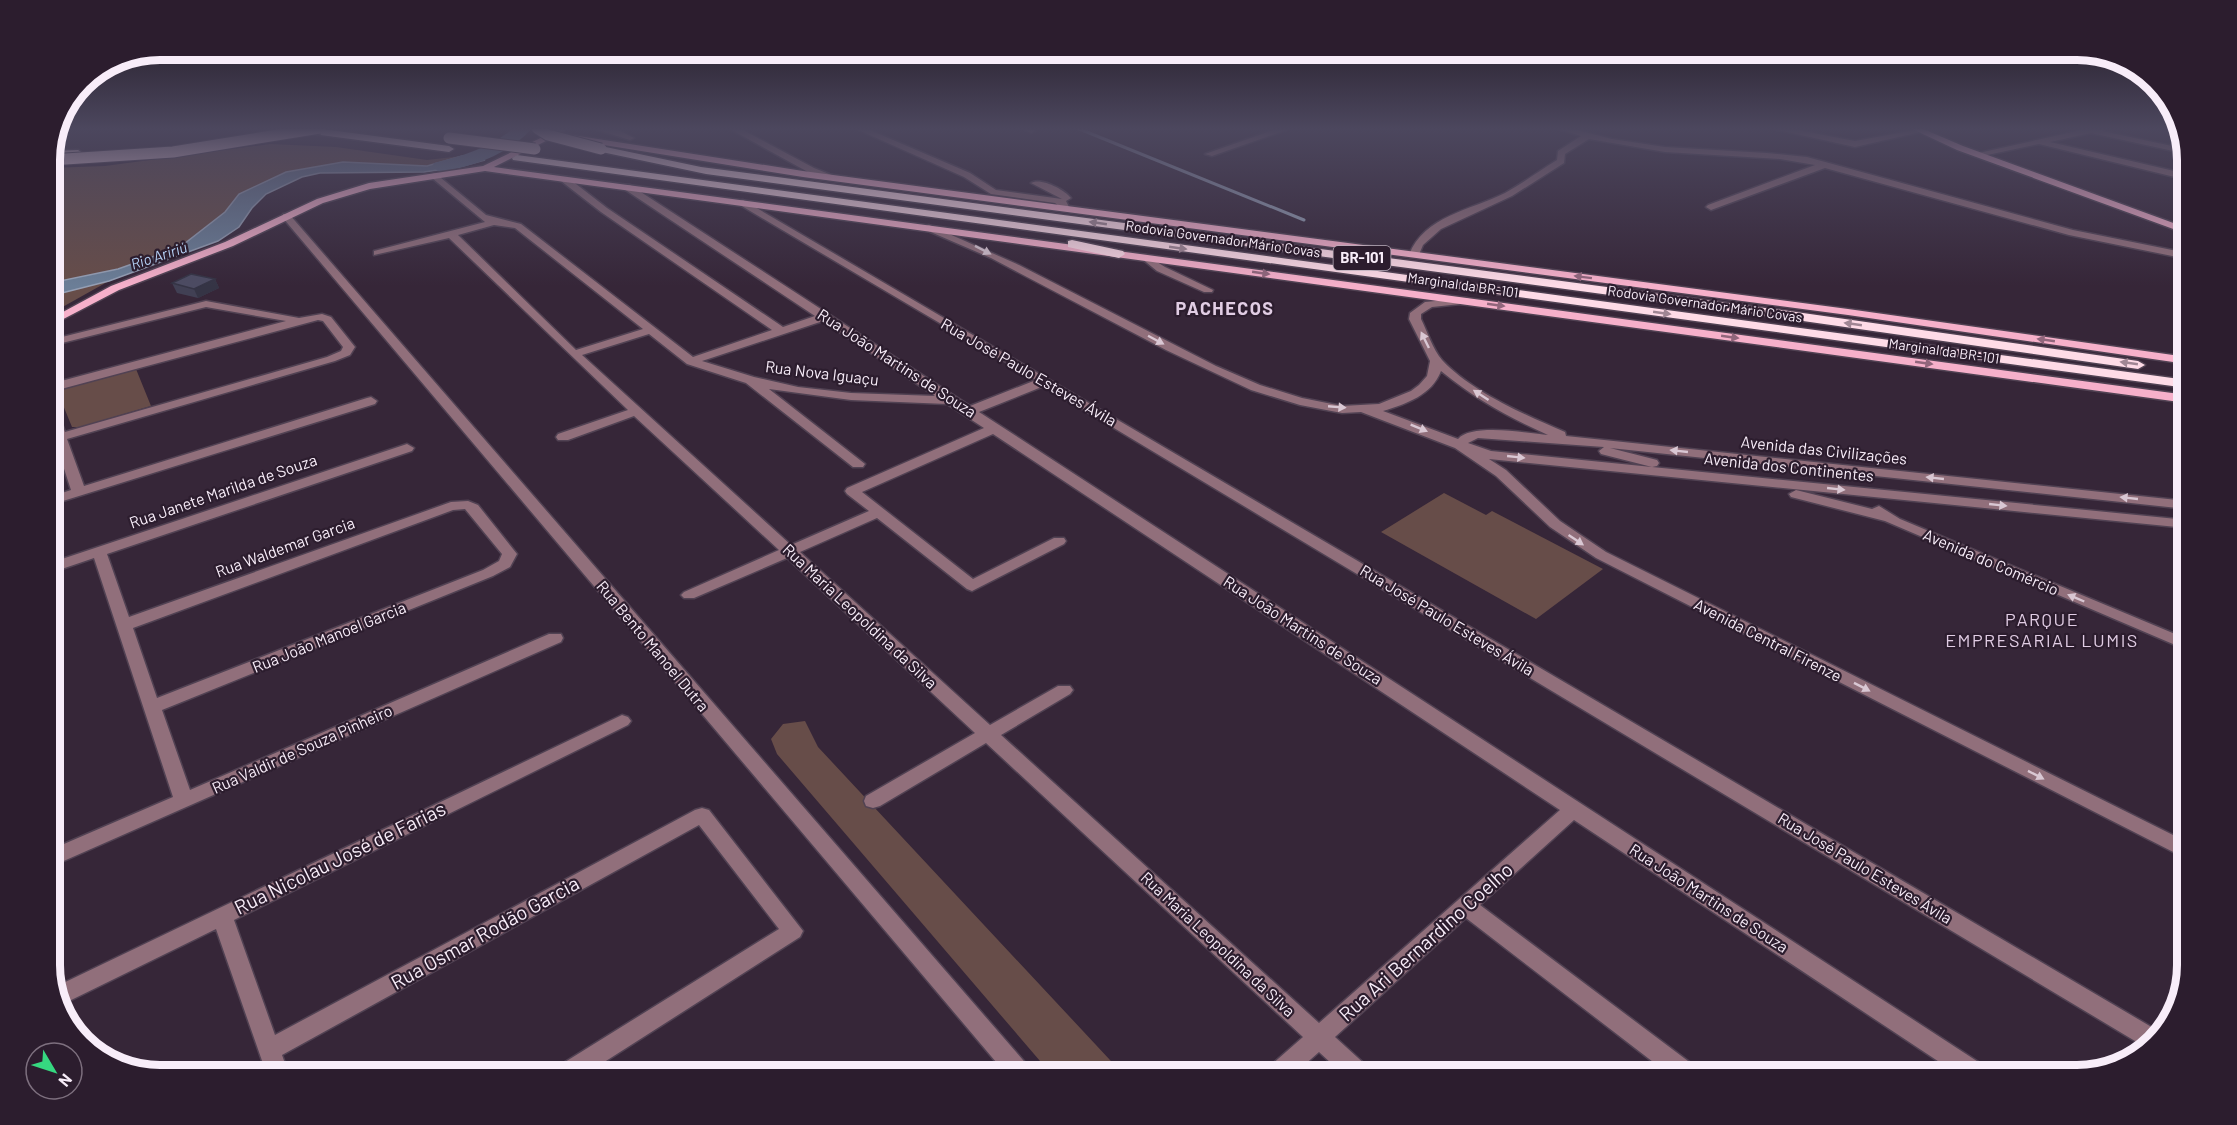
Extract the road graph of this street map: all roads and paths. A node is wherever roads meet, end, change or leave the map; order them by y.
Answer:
1 (409, 180) edge
2 (440, 180) edge
3 (566, 180) edge
4 (576, 180) edge
5 (660, 180) edge
6 (779, 180) edge
7 (857, 180) edge
8 (976, 180) edge
9 (1529, 180) edge
10 (1782, 180) edge
11 (1885, 180) edge
12 (2050, 180) edge
13 (1035, 183) dead end
14 (627, 187) junction
15 (740, 202) junction
16 (1063, 204) junction
17 (1712, 207) dead end
18 (286, 216) junction
19 (930, 221) junction
20 (494, 222) junction
21 (2177, 227) edge
22 (451, 234) junction
23 (1189, 235) junction
24 (378, 253) dead end
25 (2177, 254) edge
26 (1119, 255) joint
27 (1414, 255) junction
28 (1146, 258) junction
29 (1208, 290) dead end
30 (1466, 301) junction
31 (827, 316) junction
32 (60, 318) edge
33 (300, 320) junction
34 (651, 330) junction
35 (781, 331) junction
36 (60, 340) edge
37 (574, 354) junction
38 (2177, 360) edge
39 (691, 361) junction
40 (1436, 361) junction
41 (2177, 371) edge
42 (1457, 378) junction
43 (750, 380) junction
44 (1431, 380) junction
45 (1045, 381) junction
46 (2177, 383) edge
47 (60, 385) edge
48 (2177, 398) edge
49 (953, 400) junction
50 (371, 401) dead end
51 (1396, 410) junction
52 (637, 411) junction
53 (970, 411) junction
54 (996, 428) junction
55 (60, 437) joint
56 (563, 437) dead end
57 (1571, 440) junction
58 (1460, 445) junction
59 (407, 448) dead end
60 (1601, 449) junction
61 (858, 464) dead end
62 (1596, 465) junction
63 (1707, 476) junction
64 (79, 492) junction
65 (1877, 494) junction
66 (60, 498) edge
67 (2177, 504) edge
68 (879, 512) junction
69 (1885, 517) junction
70 (2177, 523) edge
71 (1059, 541) dead end
72 (789, 551) junction
73 (99, 552) junction
74 (505, 564) joint
75 (60, 565) edge
76 (689, 595) dead end
77 (124, 625) junction
78 (555, 638) dead end
79 (2177, 641) edge
80 (1064, 690) dead end
81 (152, 707) junction
82 (622, 721) dead end
83 (988, 734) junction
84 (184, 801) junction
85 (873, 801) dead end
86 (1574, 809) junction
87 (2177, 846) edge
88 (60, 855) edge
89 (1466, 906) junction
90 (222, 916) junction
91 (64, 993) edge
92 (2147, 1036) edge
93 (1319, 1038) junction
94 (269, 1050) junction
95 (274, 1065) edge
96 (582, 1065) edge
97 (1012, 1065) edge
98 (1289, 1065) edge
99 (1348, 1065) edge
100 (1674, 1065) edge
101 (1961, 1065) edge

1 - 18 main road
2 - 20 street
3 - 35 street
4 - 14 main road
5 - 19 highway, Rodovia Governador Mário Covas / BR-101
23 -> 6 highway, Rodovia Governador Mário Covas / BR-101
7 - 16 main road, Marginal da BR-101
8 - 16 street
9 - 27 street
10 - 17 street
11 - 25 street
12 - 21 main road
13 - 16 street
14 - 15 main road
14 - 31 street, Rua João Martins de Souza
15 - 19 main road
15 - 45 street, Rua José Paulo Esteves Ávila
16 - 27 main road, Marginal da BR-101
18 - 32 main road
18 - 97 street, Rua Bento Manoel Dutra
19 - 26 highway
19 -> 46 highway, Rodovia Governador Mário Covas / BR-101
19 -> 51 street, Avenida Central Firenze
20 - 22 street
20 - 34 street
22 - 24 street
22 - 37 street, Rua Maria Leopoldina da Silva
23 - 27 highway
41 -> 23 highway, Rodovia Governador Mário Covas / BR-101
26 - 28 main road, Marginal da BR-101
38 -> 27 main road, Marginal da BR-101
28 - 29 street
28 -> 30 main road, Marginal da BR-101
40 -> 30 street
30 -> 48 main road, Marginal da BR-101
31 - 35 street
31 - 49 street, Rua João Martins de Souza
33 - 36 street
33 - 47 street
33 - 55 street
34 - 37 street
34 - 39 street
35 - 39 street
37 - 52 street, Rua Maria Leopoldina da Silva
39 - 43 street
40 - 42 street
40 - 44 street
42 - 44 street
57 -> 42 street
43 - 49 street, Rua Nova Iguaçu
43 - 61 street, Rua Nova Iguaçu
44 - 51 street
45 - 53 street
45 - 92 street, Rua José Paulo Esteves Ávila
49 - 53 street, Rua João Martins de Souza
50 - 64 street
51 -> 58 street, Avenida Central Firenze
52 - 56 street
52 - 72 street, Rua Maria Leopoldina da Silva
53 - 54 street, Rua João Martins de Souza
54 - 68 street
54 - 86 street, Rua João Martins de Souza
55 - 64 street
57 - 58 street, Avenida das Civilizações
57 - 60 street
67 -> 57 street, Avenida das Civilizações
58 -> 62 street, Avenida dos Continentes
58 -> 87 street, Avenida Central Firenze
59 - 73 street, Rua Janete Marilda de Souza
60 - 62 street
60 - 63 street
62 - 63 street, Avenida dos Continentes
63 -> 65 street, Avenida dos Continentes
63 - 69 street, Avenida do Comércio
64 - 66 street
65 - 69 street
65 -> 70 street, Avenida dos Continentes
68 - 71 street
68 - 72 street
79 -> 69 street, Avenida do Comércio
72 - 76 street
72 - 83 street, Rua Maria Leopoldina da Silva
73 - 75 street, Rua Janete Marilda de Souza
73 - 77 street
74 - 77 street, Rua Waldemar Garcia
74 - 81 street, Rua João Manoel Garcia
77 - 81 street
78 - 84 street, Rua Valdir de Souza Pinheiro
80 - 83 street
81 - 84 street
82 - 90 street, Rua Nicolau José de Farias
83 - 85 street
83 - 93 street, Rua Maria Leopoldina da Silva
84 - 88 street, Rua Valdir de Souza Pinheiro
86 - 89 street, Rua Ari Bernardino Coelho
86 - 101 street, Rua João Martins de Souza
89 - 93 street, Rua Ari Bernardino Coelho
89 - 100 street
90 - 91 street, Rua Nicolau José de Farias
90 - 94 street
93 - 98 street, Rua Ari Bernardino Coelho
93 - 99 street, Rua Maria Leopoldina da Silva
94 - 95 street
94 - 96 street, Rua Osmar Rodão Garcia

